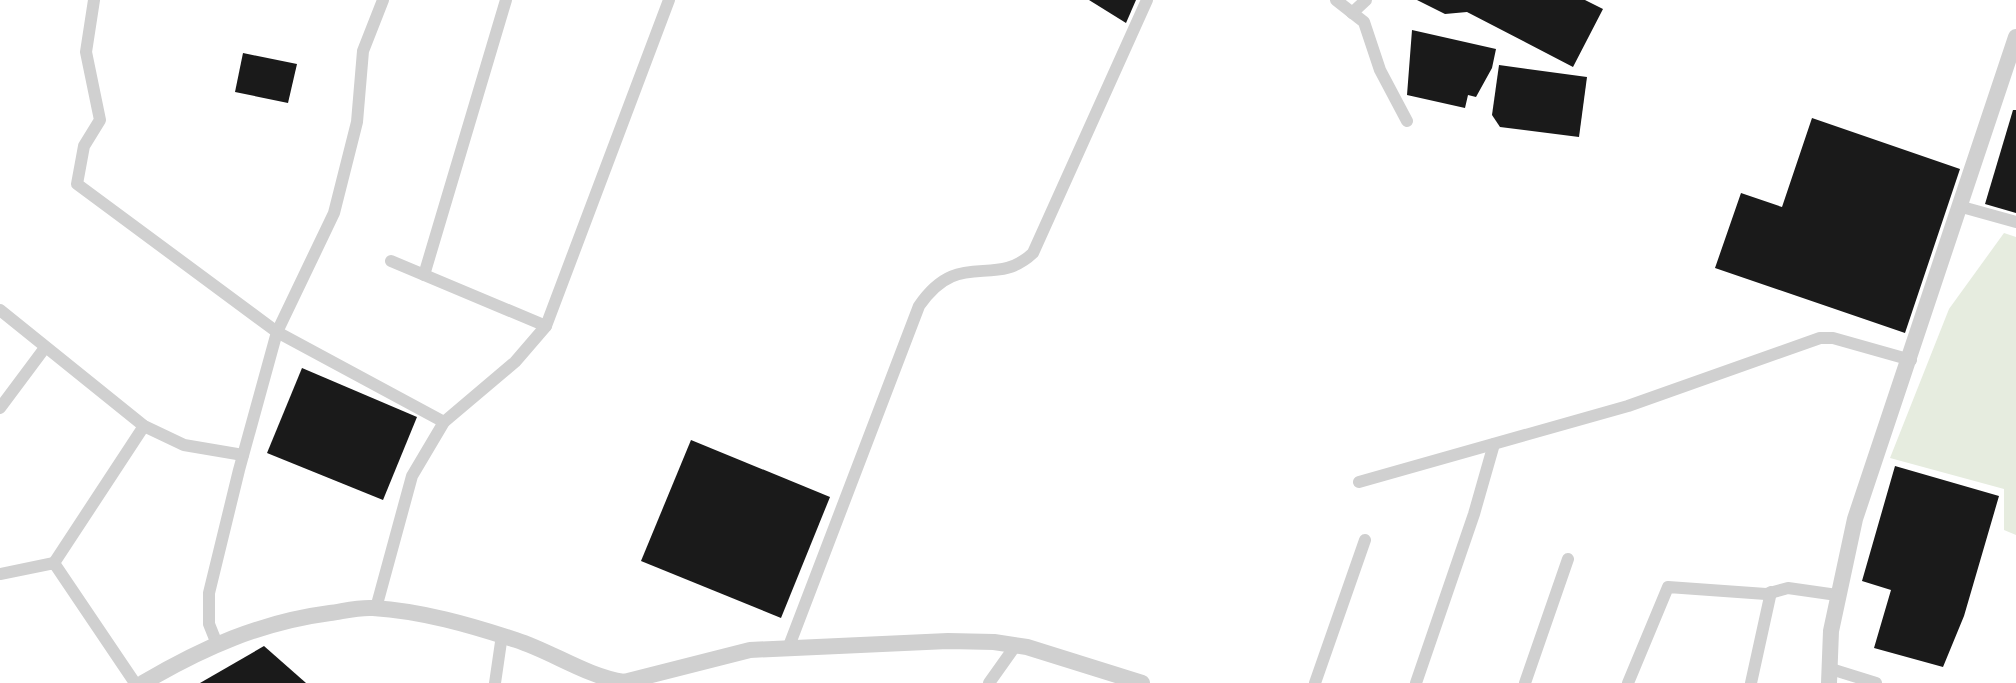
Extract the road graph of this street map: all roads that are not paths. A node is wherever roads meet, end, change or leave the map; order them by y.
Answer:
1 (94, 0) edge
2 (383, 0) edge
3 (506, 0) edge
4 (1147, 0) edge
5 (1336, 0) edge
6 (1366, 0) edge
7 (667, 1) edge
8 (1352, 13) junction
9 (2016, 37) edge
10 (1407, 121) dead end
11 (1962, 207) junction
12 (2016, 222) edge
13 (391, 261) dead end
14 (424, 275) junction
15 (0, 310) edge
16 (546, 326) junction
17 (277, 332) junction
18 (44, 349) junction
19 (1911, 360) junction
20 (0, 408) edge
21 (444, 422) junction
22 (144, 426) junction
23 (1494, 444) junction
24 (243, 455) junction
25 (1359, 482) dead end
26 (1365, 540) dead end
27 (1568, 559) dead end
28 (54, 563) junction
29 (0, 574) edge
30 (1771, 592) junction
31 (1837, 595) junction
32 (376, 608) junction
33 (502, 635) junction
34 (217, 644) junction
35 (1016, 645) junction
36 (789, 646) junction
37 (1830, 676) edge
38 (135, 683) edge
39 (143, 683) edge
40 (495, 683) edge
41 (989, 683) edge
42 (1142, 683) edge
43 (1315, 683) edge
44 (1416, 683) edge
45 (1525, 683) edge
46 (1628, 683) edge
47 (1751, 683) edge
48 (1876, 683) edge

1 - 17 street
2 - 17 street
3 - 14 street
4 - 36 street
5 - 8 street
6 - 8 street
7 - 16 street
8 - 10 street
9 - 11 street
11 - 12 street
11 - 19 street
13 - 14 street
14 - 16 street
15 - 18 street
16 - 21 street
17 - 21 street
17 - 24 street
18 - 20 street
18 - 22 street
19 - 23 street
19 - 31 street
21 - 32 street
22 - 24 street
22 - 28 street
23 - 25 street
23 - 44 street
24 - 34 street
26 - 43 street
27 - 45 street
28 - 29 street
28 - 38 street
30 - 31 street
30 - 46 street
30 - 47 street
31 - 37 street
32 - 33 street
32 - 34 street
33 - 36 street
33 - 40 street
34 - 39 street
35 - 36 street
35 - 41 street
35 - 42 street
37 - 48 street

